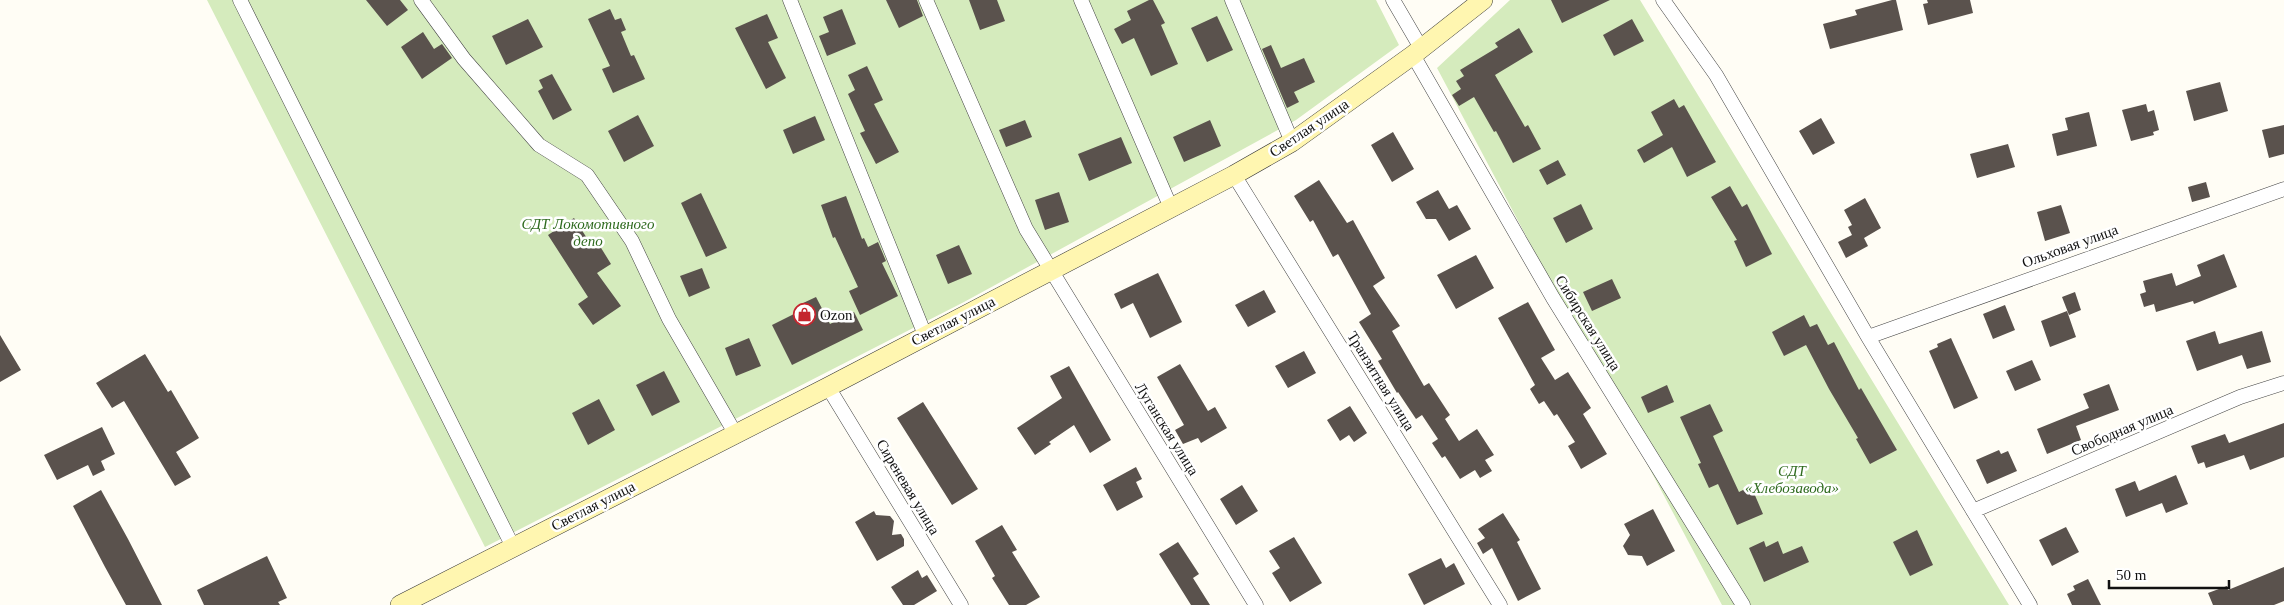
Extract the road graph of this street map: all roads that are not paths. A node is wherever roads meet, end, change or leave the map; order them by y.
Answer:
1 (240, 0) edge
2 (421, 0) edge
3 (790, 0) edge
4 (926, 0) edge
5 (1081, 0) edge
6 (1232, 0) edge
7 (1393, 0) edge
8 (1484, 0) edge
9 (1663, 0) edge
10 (1417, 52) junction
11 (1292, 142) junction
12 (1234, 175) junction
13 (2284, 188) edge
14 (1171, 208) junction
15 (1050, 271) junction
16 (925, 335) junction
17 (1868, 337) junction
18 (2284, 383) edge
19 (828, 387) junction
20 (735, 433) junction
21 (1973, 511) junction
22 (513, 547) junction
23 (400, 605) edge
24 (961, 605) edge
25 (1256, 605) edge
26 (1500, 605) edge
27 (1743, 605) edge
28 (2030, 605) edge

1 - 22 street
2 - 20 street
3 - 16 street
4 - 15 street, Луганская улица
5 - 14 street
6 - 11 street
7 - 10 street, Сибирская улица
8 - 10 street, Светлая улица
9 - 17 street
10 - 11 street, Светлая улица
10 - 27 street, Сибирская улица
11 - 12 street, Светлая улица
12 - 14 street, Светлая улица
12 - 26 street, Транзитная улица
13 - 17 street, Ольховая улица
14 - 15 street, Светлая улица
15 - 16 street, Светлая улица
15 - 25 street, Луганская улица
16 - 19 street, Светлая улица
17 - 21 street
18 - 21 street, Свободная улица
19 - 20 street, Светлая улица
19 - 24 street, Сиреневая улица
20 - 22 street, Светлая улица
21 - 28 street
22 - 23 street, Светлая улица

